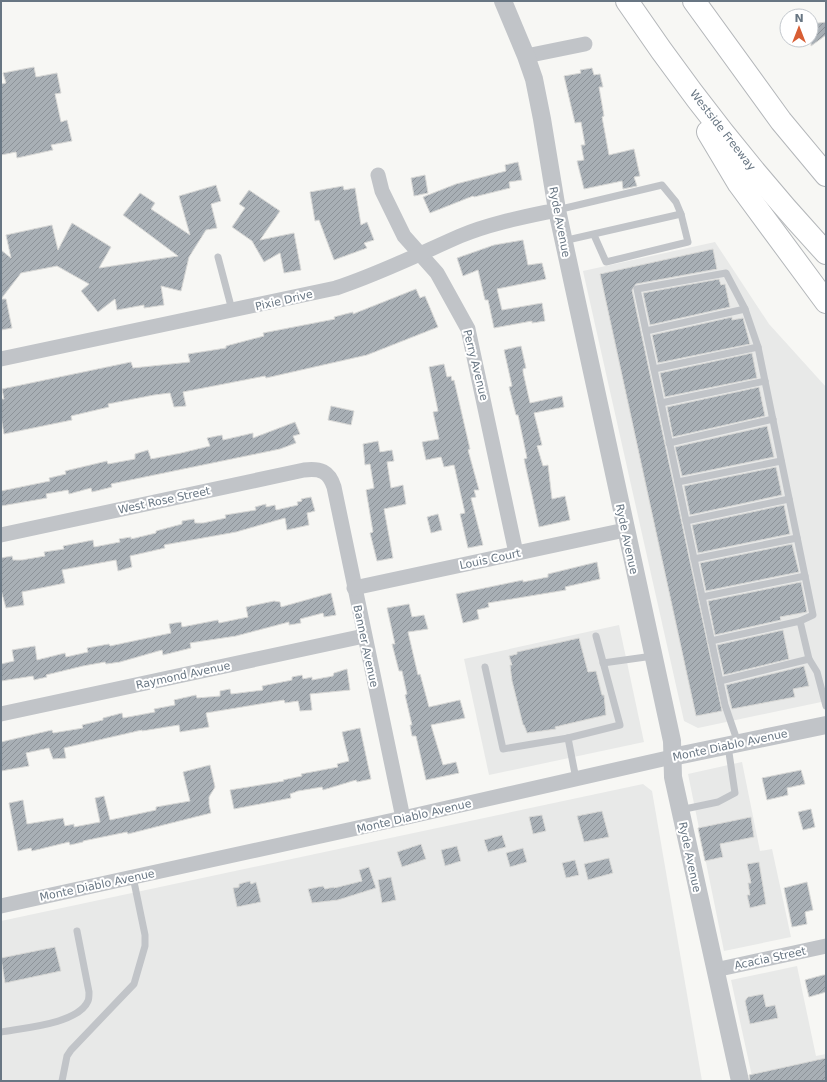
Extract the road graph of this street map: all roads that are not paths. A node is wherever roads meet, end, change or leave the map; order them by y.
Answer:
1 (503, 1) edge
2 (627, 1) edge
3 (694, 1) edge
4 (655, 43) junction
5 (585, 44) dead end
6 (526, 56) junction
7 (807, 152) junction
8 (826, 168) edge
9 (378, 175) dead end
10 (826, 175) edge
11 (556, 210) junction
12 (681, 214) junction
13 (594, 235) junction
14 (563, 241) junction
15 (421, 253) junction
16 (826, 253) edge
17 (218, 257) dead end
18 (826, 302) edge
19 (745, 309) junction
20 (232, 311) junction
21 (646, 331) junction
22 (758, 347) junction
23 (1, 359) edge
24 (654, 369) junction
25 (765, 381) junction
26 (661, 403) junction
27 (773, 420) junction
28 (669, 443) junction
29 (781, 461) junction
30 (327, 474) joint
31 (678, 482) junction
32 (789, 499) junction
33 (686, 521) junction
34 (625, 530) junction
35 (1, 535) edge
36 (797, 538) junction
37 (516, 553) junction
38 (694, 559) junction
39 (805, 576) junction
40 (354, 588) junction
41 (702, 596) junction
42 (800, 621) junction
43 (364, 636) junction
44 (596, 636) dead end
45 (711, 641) junction
46 (653, 656) junction
47 (809, 659) junction
48 (603, 663) junction
49 (485, 667) dead end
50 (720, 681) junction
51 (826, 706) edge
52 (1, 714) edge
53 (826, 725) edge
54 (568, 738) junction
55 (733, 745) junction
56 (672, 757) junction
57 (576, 779) junction
58 (680, 810) junction
59 (404, 818) junction
60 (133, 877) junction
61 (1, 906) edge
62 (77, 931) dead end
63 (826, 946) edge
64 (714, 970) junction
65 (1, 1032) edge
66 (62, 1081) edge
67 (740, 1081) edge

1 - 6 street, Ryde Avenue
2 - 4 highway, Westside Freeway
3 - 7 highway
4 - 16 highway, Westside Freeway
4 - 18 highway
5 - 6 street
6 - 11 street, Ryde Avenue
7 - 8 highway
7 - 10 highway
9 - 15 street, Perry Avenue
11 - 12 lane
11 - 14 street, Ryde Avenue
11 - 15 street, Pixie Drive
12 - 13 lane
12 - 13 lane
13 - 14 lane
14 - 34 street, Ryde Avenue
15 - 20 street, Pixie Drive
15 - 37 street, Perry Avenue
17 - 20 lane
19 - 21 lane
19 - 21 lane
19 - 22 lane
20 - 23 street, Pixie Drive
21 - 24 lane
22 - 24 lane
22 - 25 lane
24 - 26 lane
25 - 26 lane
25 - 27 lane
26 - 28 lane
27 - 28 lane
27 - 29 lane
28 - 31 lane
29 - 31 lane
29 - 32 lane
30 - 35 street, West Rose Street
30 - 40 street, Banner Avenue
31 - 33 lane
32 - 33 lane
32 - 36 lane
33 - 38 lane
34 - 37 street, Louis Court
34 - 46 street, Ryde Avenue
36 - 38 lane
36 - 39 lane
37 - 40 street, Louis Court
38 - 41 lane
39 - 41 lane
39 - 42 lane
40 - 43 street, Banner Avenue
41 - 45 lane
42 - 45 lane
42 - 47 lane
43 - 52 street, Raymond Avenue
43 - 59 street, Banner Avenue
44 - 48 lane
45 - 50 lane
46 - 48 lane
46 - 56 street, Ryde Avenue
47 - 50 lane
47 - 51 lane
48 - 54 lane
49 - 54 lane
50 - 55 lane
53 - 55 street, Monte Diablo Avenue
54 - 57 lane
55 - 56 street, Monte Diablo Avenue
55 - 58 lane
56 - 57 street, Monte Diablo Avenue
56 - 58 street, Ryde Avenue
57 - 59 street, Monte Diablo Avenue
58 - 64 street, Ryde Avenue
59 - 60 street, Monte Diablo Avenue
60 - 61 street, Monte Diablo Avenue
60 - 66 lane
62 - 65 lane
63 - 64 street, Acacia Street
64 - 67 street, Ryde Avenue

